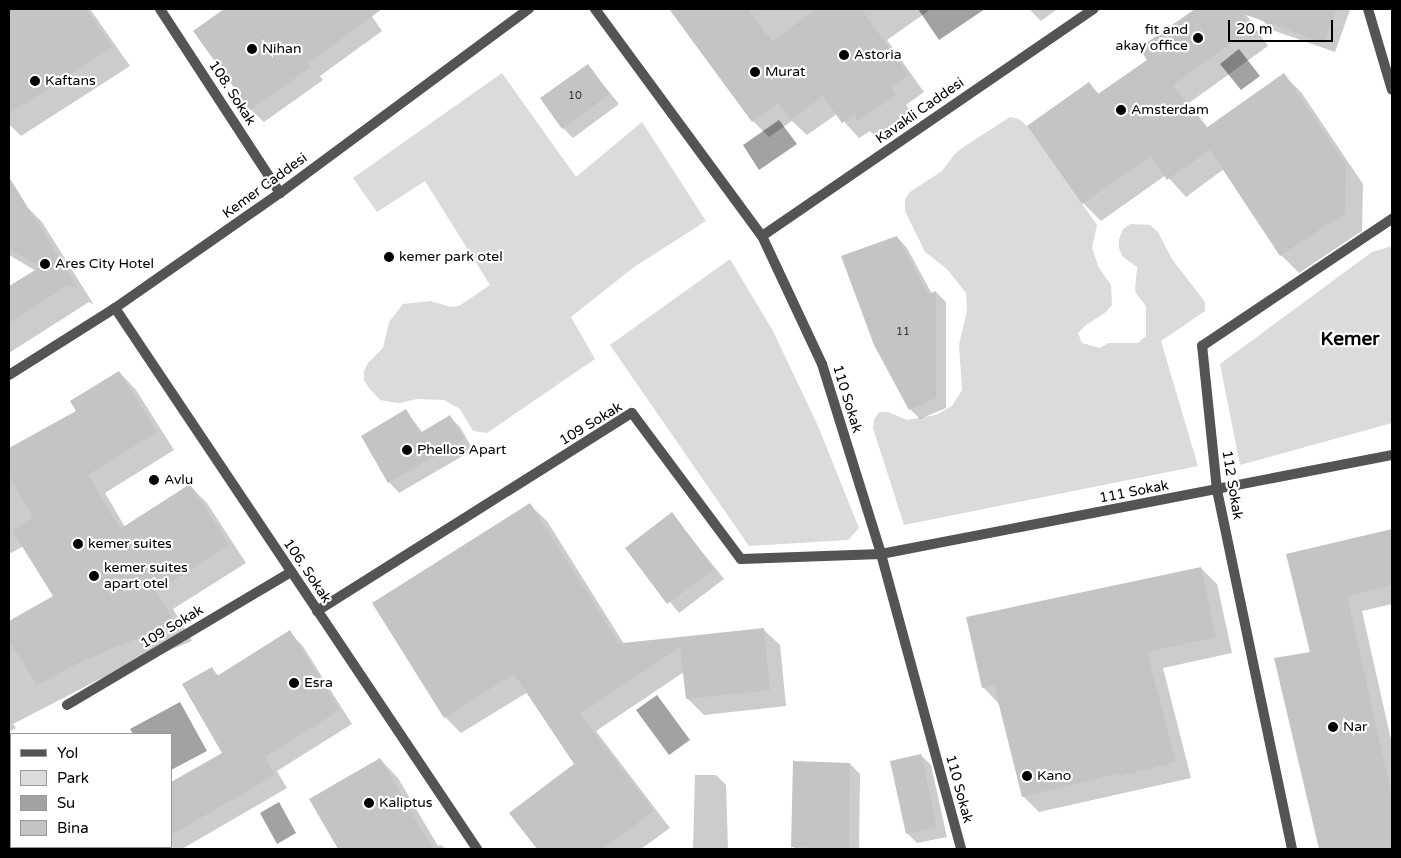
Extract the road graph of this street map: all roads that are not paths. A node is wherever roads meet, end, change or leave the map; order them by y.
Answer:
1 (160, 9) edge
2 (529, 9) edge
3 (595, 9) edge
4 (1094, 9) edge
5 (1368, 9) edge
6 (1392, 90) edge
7 (280, 193) junction
8 (1392, 219) edge
9 (762, 236) junction
10 (115, 308) junction
11 (9, 376) edge
12 (1392, 455) edge
13 (1217, 490) junction
14 (881, 554) junction
15 (291, 572) junction
16 (317, 611) junction
17 (67, 705) dead end
18 (476, 849) edge
19 (961, 849) edge
20 (1292, 849) edge

1 - 7 street, 108. Sokak
2 - 7 street, Kemer Caddesi
3 - 9 street, 110 Sokak
4 - 9 street, Kavakli Caddesi
5 - 6 street
7 - 10 street, Kemer Caddesi
8 - 13 street, 112 Sokak
9 - 14 street, 110 Sokak
10 - 11 street, Kemer Caddesi
10 - 15 street, 106. Sokak
12 - 13 street, 111 Sokak
13 - 14 street, 111 Sokak
13 - 20 street, 112 Sokak
14 - 16 street, 109 Sokak
14 - 19 street, 110 Sokak
15 - 16 street, 106. Sokak
15 - 17 street, 109 Sokak
16 - 18 street, 106. Sokak

